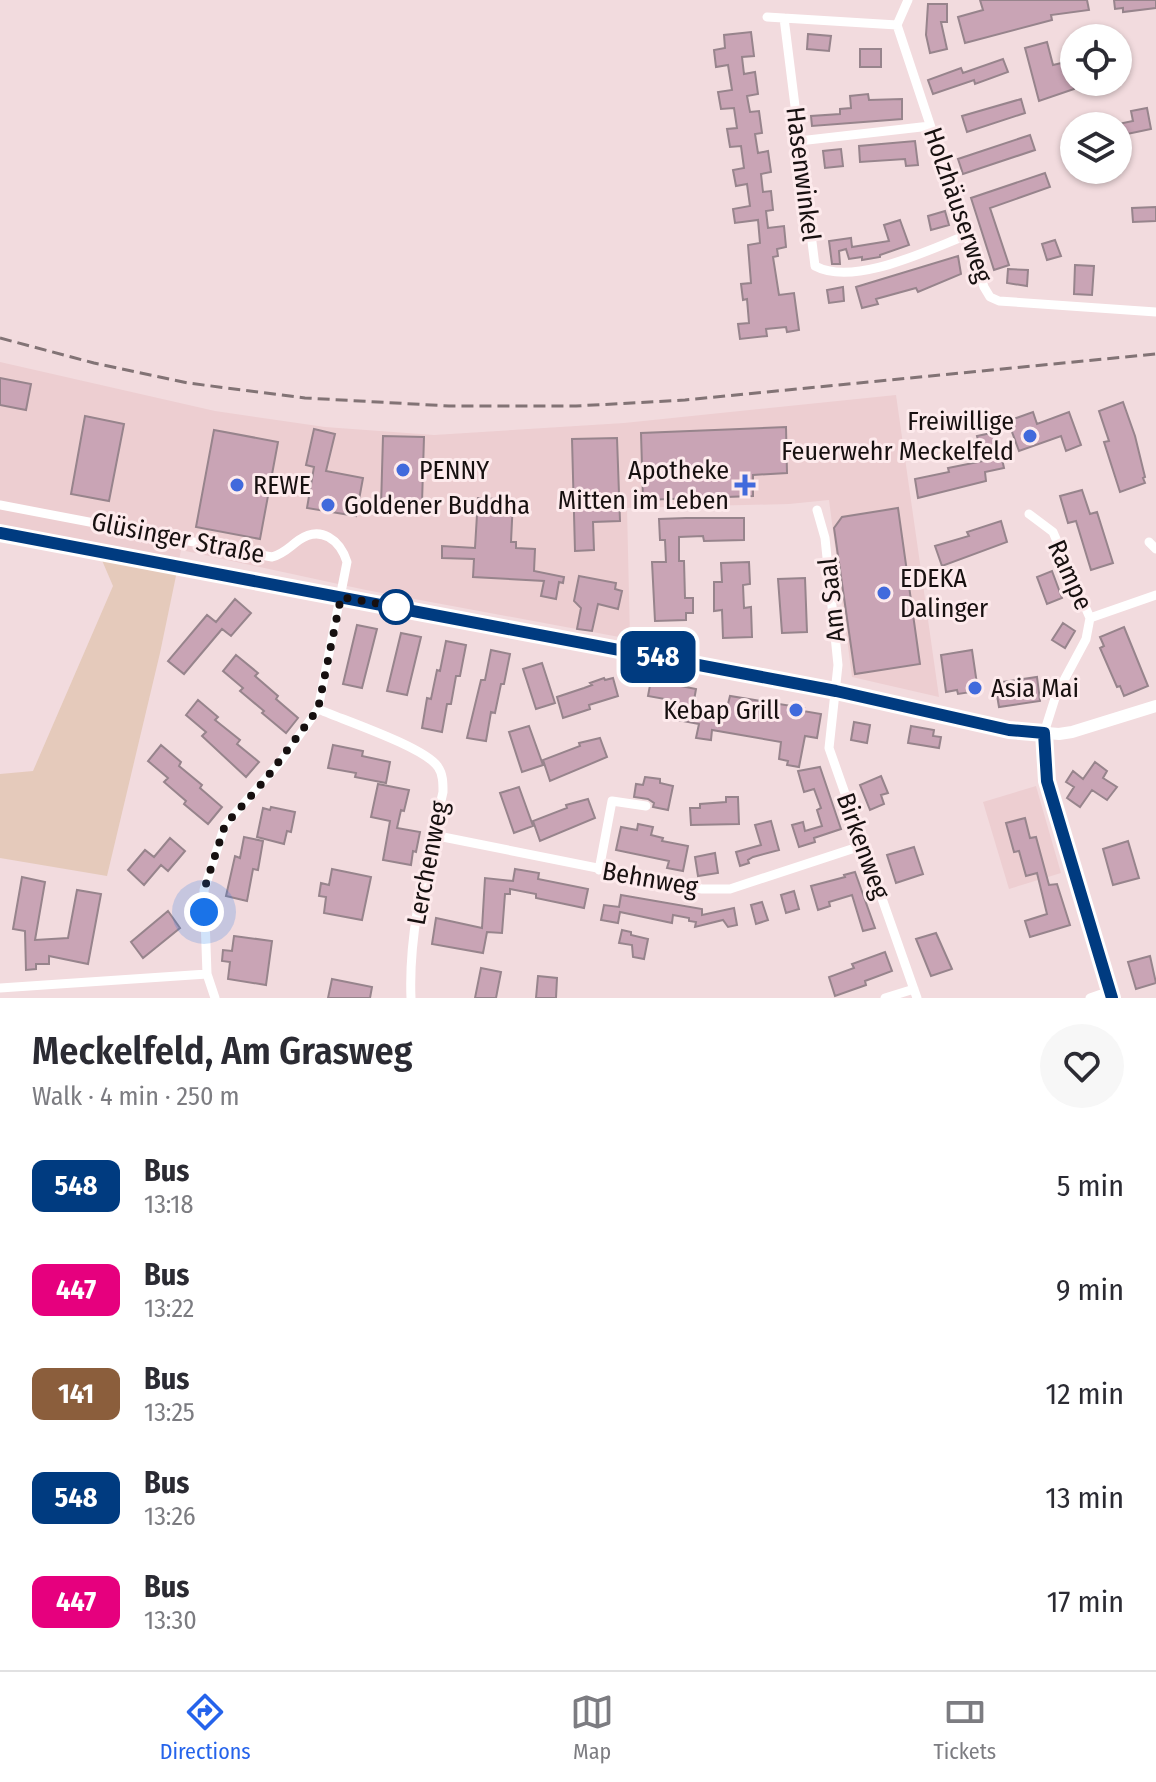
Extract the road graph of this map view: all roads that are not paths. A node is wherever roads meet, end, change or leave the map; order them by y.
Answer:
1 (908, 0) edge
2 (767, 17) dead end
3 (784, 18) junction
4 (897, 25) junction
5 (930, 126) junction
6 (799, 141) junction
7 (967, 235) junction
8 (1156, 312) edge
9 (0, 505) edge
10 (817, 510) dead end
11 (1029, 514) dead end
12 (0, 533) edge
13 (1156, 595) edge
14 (341, 597) junction
15 (1090, 618) junction
16 (836, 691) junction
17 (1156, 706) edge
18 (318, 709) junction
19 (1044, 733) junction
20 (646, 806) dead end
21 (433, 835) junction
22 (864, 845) junction
23 (599, 870) junction
24 (207, 974) junction
25 (0, 988) edge
26 (915, 994) edge
27 (1111, 995) edge
28 (215, 998) edge
29 (411, 998) edge
30 (885, 998) edge
31 (1090, 998) edge

1 - 4 street
2 - 3 street
3 - 4 street
3 - 6 street, Hasenwinkel
4 - 5 street, Holzhäuserweg
5 - 6 street
5 - 7 street, Holzhäuserweg
6 - 7 street, Hasenwinkel
7 - 8 street, Holzhäuserweg
9 - 14 street, Glüsinger Straße
10 - 16 street, Am Saal
11 - 15 street, Rampe
12 - 14 main road, Glüsinger Straße
13 - 15 street
14 - 16 main road, Glüsinger Straße
14 - 18 street
15 - 19 street, Rampe
16 - 19 main road, Glüsinger Straße
16 - 22 street, Birkenweg
17 - 19 main road, Glüsinger Straße
18 - 21 street, Lerchenweg
18 - 24 street
19 - 27 street
20 - 23 street
21 - 23 street, Behnweg
21 - 29 street, Lerchenweg
22 - 23 street, Behnweg
22 - 26 street, Birkenweg
24 - 25 street
24 - 28 street
26 - 30 street
27 - 31 street

